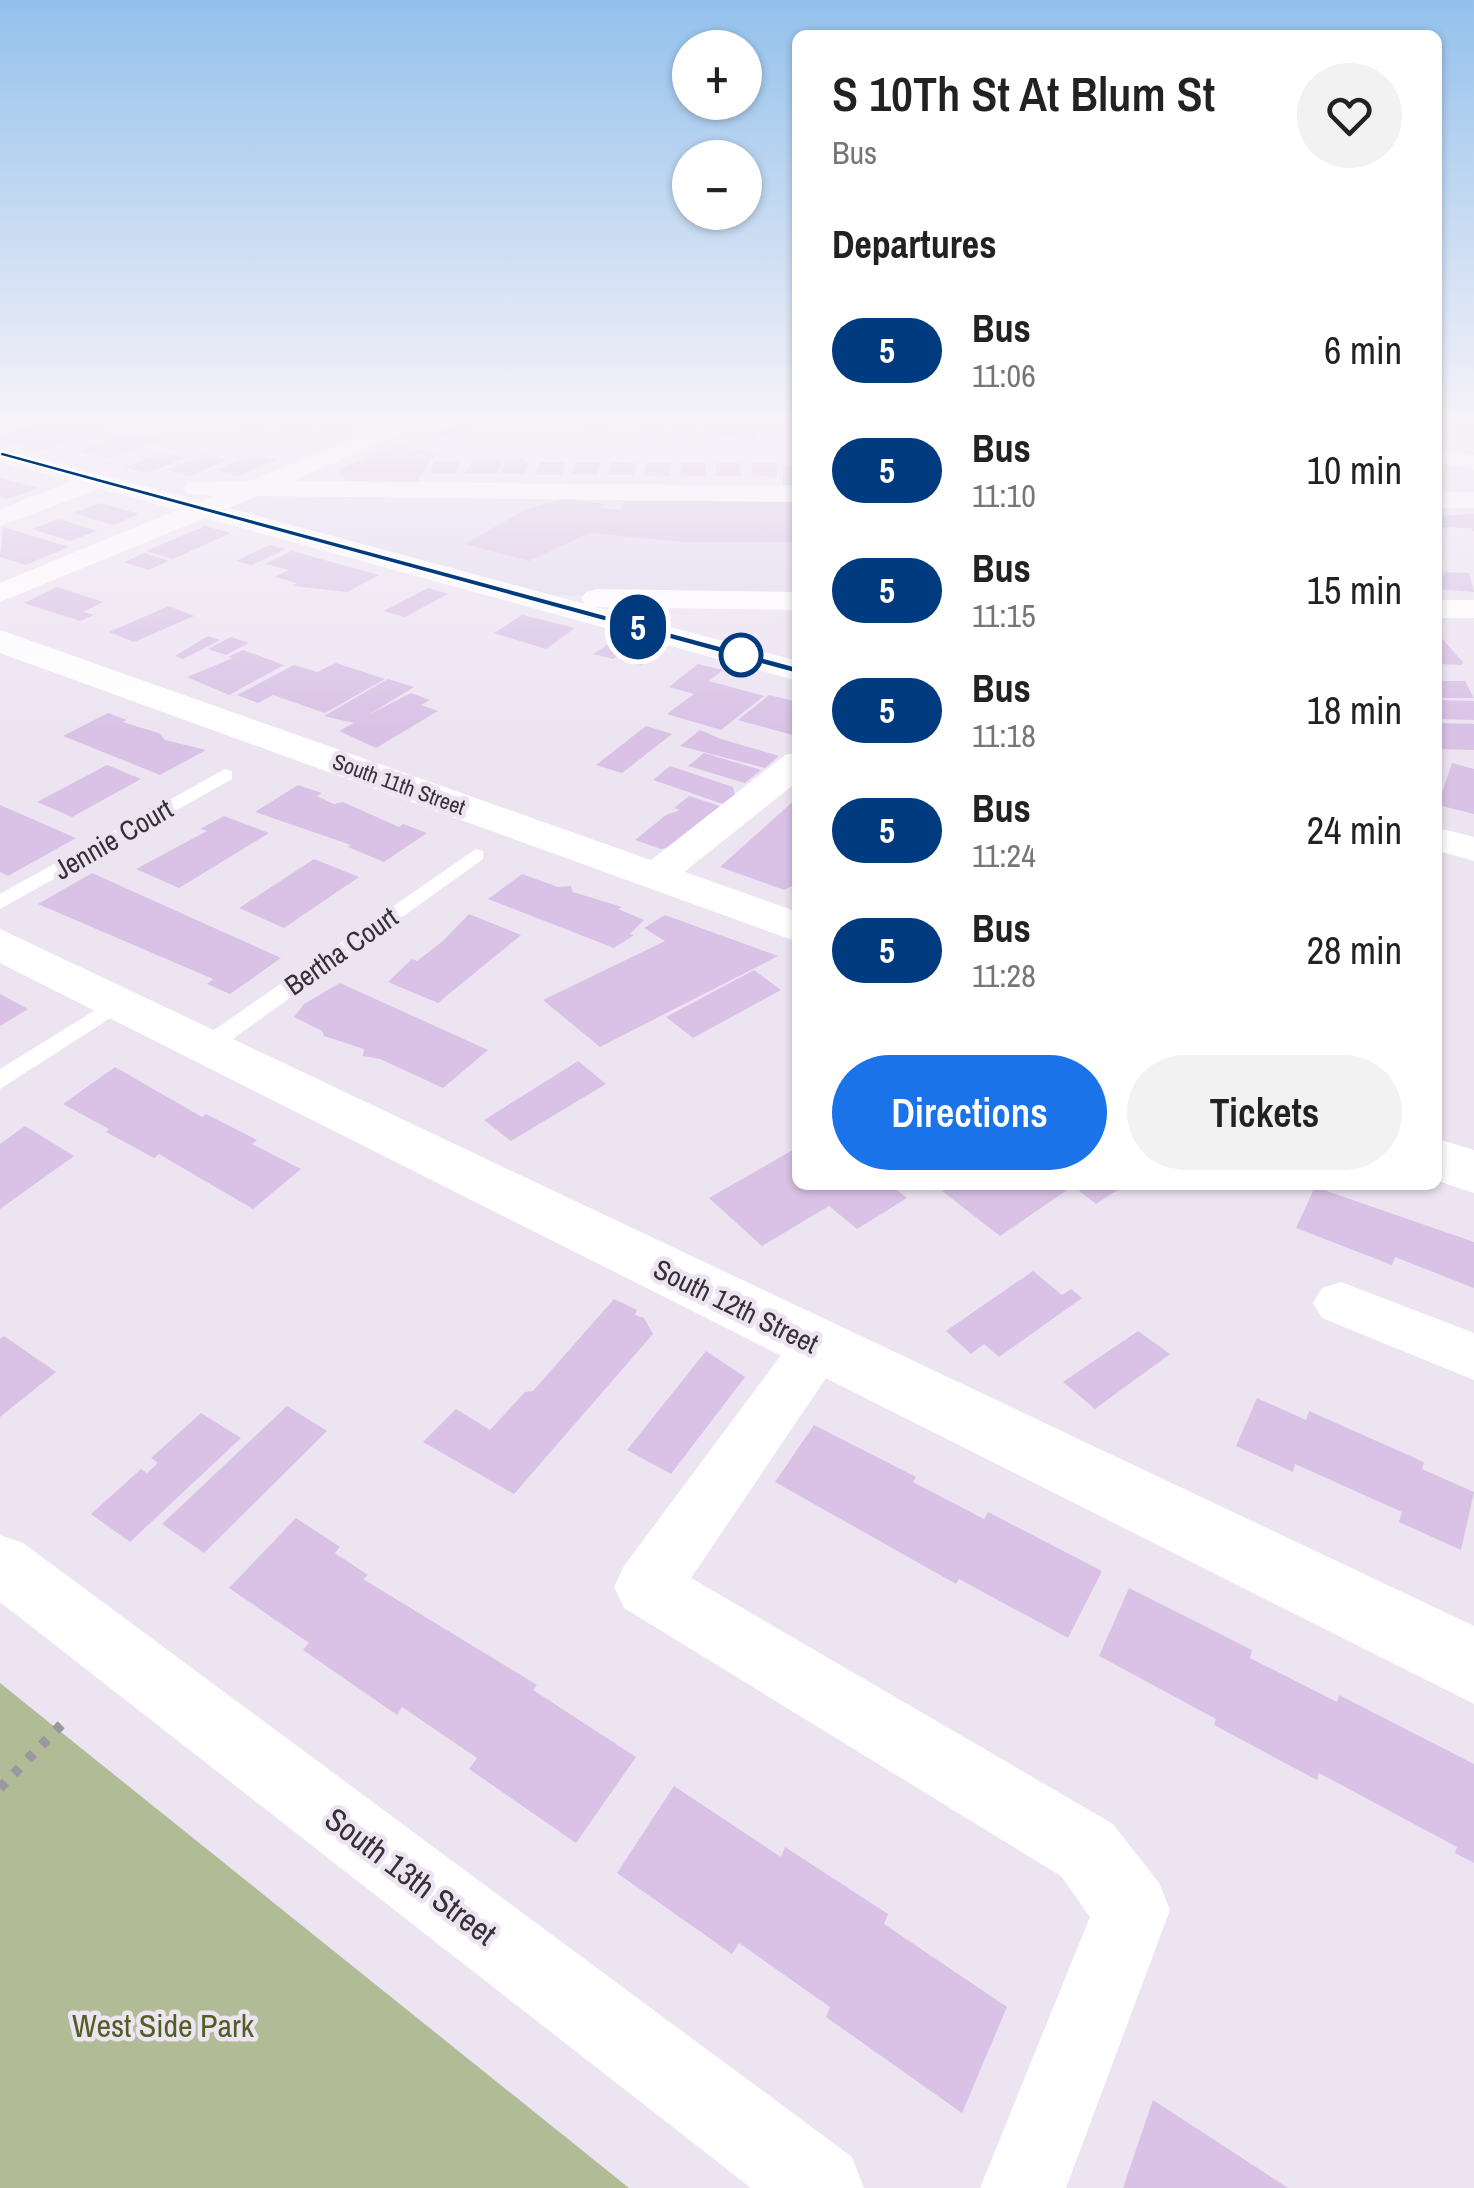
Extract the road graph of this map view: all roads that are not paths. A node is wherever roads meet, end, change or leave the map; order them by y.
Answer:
1 (167, 524) edge
2 (260, 524) edge
3 (0, 593) edge
4 (528, 597) junction
5 (792, 601) edge
6 (0, 640) edge
7 (792, 668) edge
8 (792, 768) edge
9 (225, 776) dead end
10 (1442, 841) edge
11 (1474, 849) edge
12 (476, 856) dead end
13 (656, 876) junction
14 (0, 903) edge
15 (792, 926) edge
16 (0, 944) edge
17 (118, 1004) junction
18 (207, 1046) junction
19 (0, 1081) edge
20 (1442, 1160) edge
21 (1474, 1172) edge
22 (1341, 1303) dead end
23 (819, 1347) junction
24 (1474, 1358) edge
25 (0, 1564) edge
26 (1474, 1666) edge
27 (821, 2188) edge
28 (1023, 2188) edge

1 - 3 street
2 - 4 street
4 - 5 street
4 - 7 street
6 - 13 street, South 11th Street
8 - 13 street
9 - 14 lane, Jennie Court
10 - 11 street
12 - 18 lane, Bertha Court
13 - 15 street, South 11th Street
16 - 17 street, South 12th Street
17 - 18 street, South 12th Street
17 - 19 lane
18 - 23 street, South 12th Street
20 - 21 street
22 - 24 street
23 - 26 street, South 12th Street
23 - 28 street
25 - 27 street, South 13th Street

